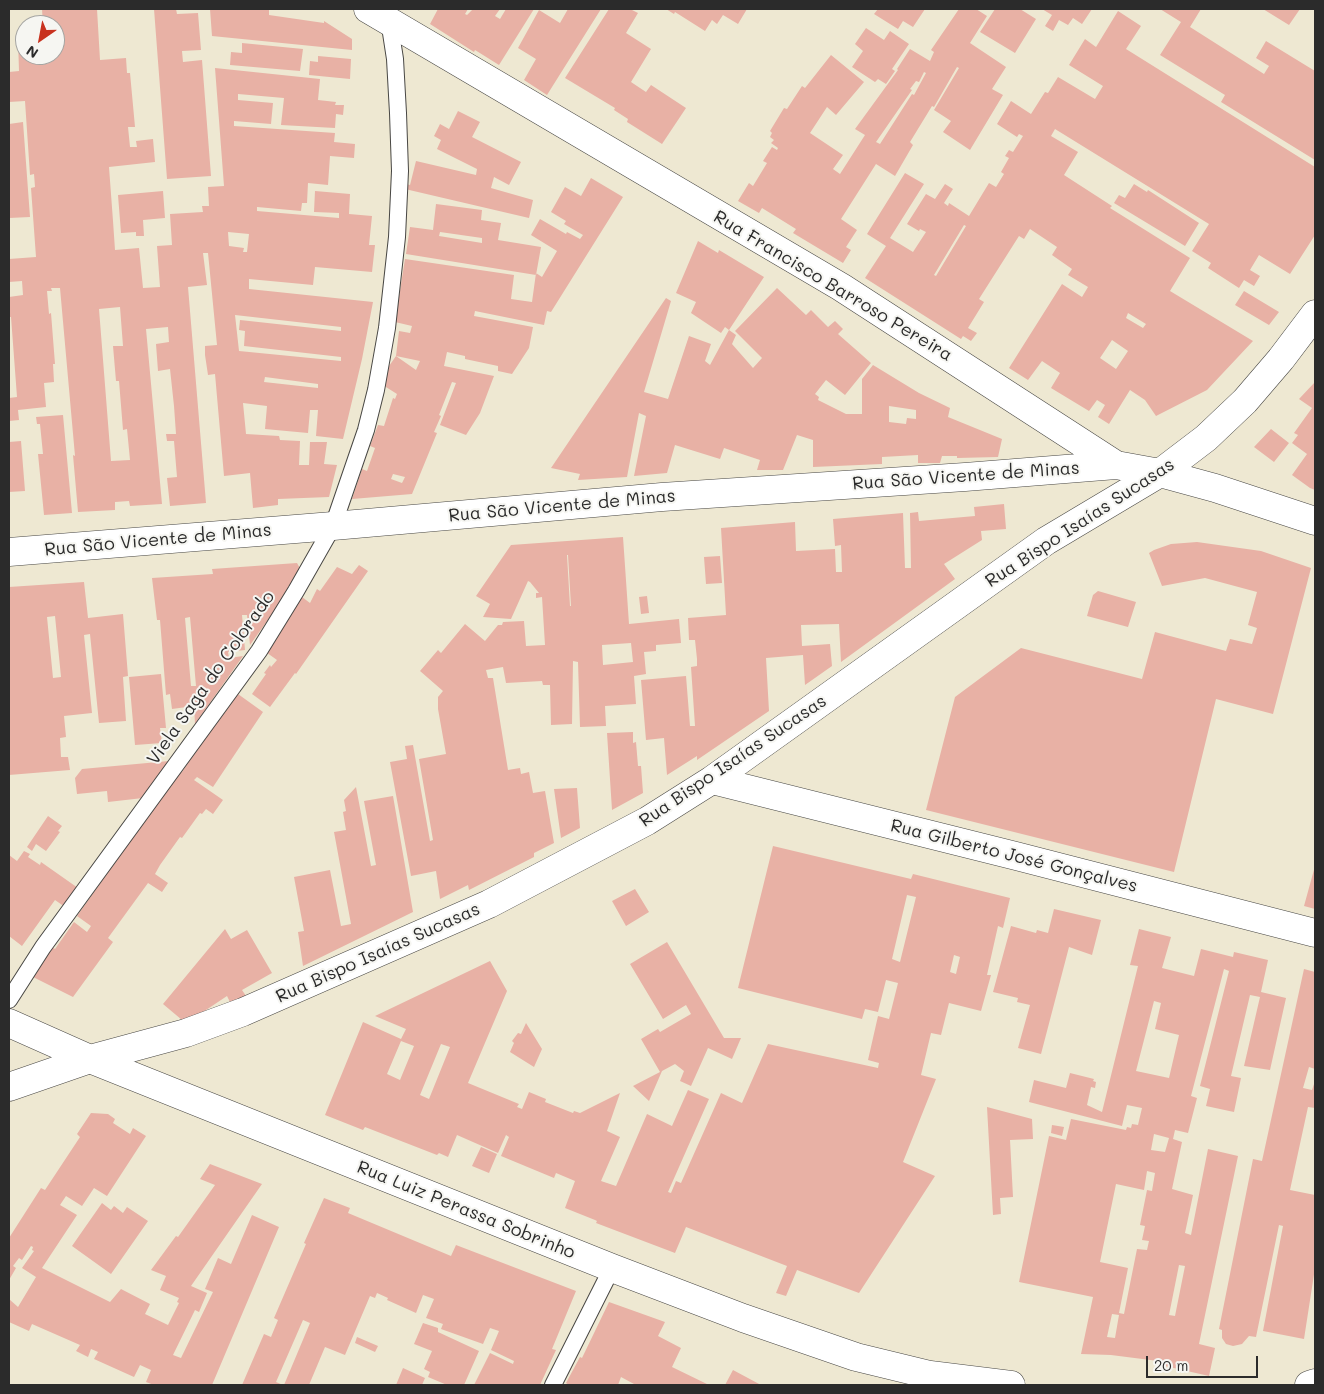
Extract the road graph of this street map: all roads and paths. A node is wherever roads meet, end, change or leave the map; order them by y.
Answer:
1 (378, 14) edge
2 (1315, 314) edge
3 (1116, 465) junction
4 (1160, 473) junction
5 (1315, 521) edge
6 (334, 526) junction
7 (9, 552) edge
8 (712, 780) junction
9 (1315, 933) edge
10 (9, 1000) edge
11 (9, 1023) edge
12 (90, 1059) junction
13 (9, 1087) edge
14 (612, 1268) junction
15 (925, 1380) edge
16 (1315, 1383) edge
17 (553, 1385) edge
18 (1011, 1385) edge
19 (1309, 1385) edge

1 - 3 street, Rua Francisco Barroso Pereira
1 - 6 lane, Viela Saga do Colorado
2 - 4 street, Rua Bispo Isaías Sucasas
3 - 4 street, Rua Francisco Barroso Pereira
3 - 6 street, Rua São Vicente de Minas
4 - 5 street, Rua Francisco Barroso Pereira
4 - 8 street, Rua Bispo Isaías Sucasas
6 - 7 street, Rua São Vicente de Minas
6 - 10 lane, Viela Saga do Colorado
8 - 9 street, Rua Gilberto José Gonçalves
8 - 12 street, Rua Bispo Isaías Sucasas
11 - 12 street, Rua Luiz Perassa Sobrinho
12 - 13 street, Rua Bispo Isaías Sucasas
12 - 14 street, Rua Luiz Perassa Sobrinho
14 - 15 street, Rua Luiz Perassa Sobrinho
14 - 17 lane
15 - 18 street, Rua Luiz Perassa Sobrinho
16 - 19 street

